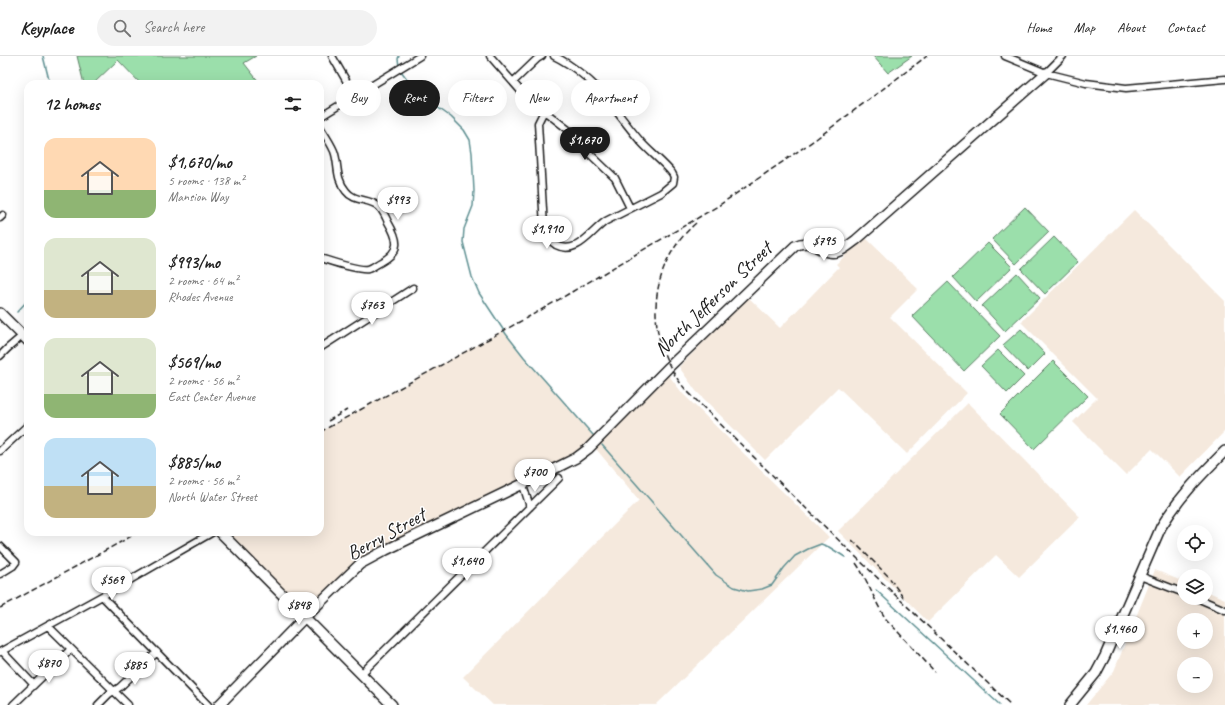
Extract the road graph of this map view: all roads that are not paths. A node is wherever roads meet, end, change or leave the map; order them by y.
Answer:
1 (332, 56) edge
2 (420, 56) edge
3 (490, 56) edge
4 (542, 56) edge
5 (554, 56) edge
6 (1004, 56) edge
7 (1063, 56) edge
8 (1046, 73) junction
9 (1225, 79) edge
10 (346, 80) edge
11 (381, 80) edge
12 (513, 82) junction
13 (515, 84) edge
14 (336, 107) edge
15 (324, 115) edge
16 (542, 116) edge
17 (550, 116) edge
18 (324, 134) edge
19 (630, 208) junction
20 (324, 259) edge
21 (413, 288) dead end
22 (0, 313) edge
23 (24, 334) edge
24 (24, 338) edge
25 (324, 345) edge
26 (0, 356) edge
27 (24, 428) edge
28 (600, 437) joint
29 (1, 448) edge
30 (1225, 451) edge
31 (559, 478) dead end
32 (523, 485) junction
33 (530, 507) junction
34 (206, 536) edge
35 (224, 536) edge
36 (0, 546) edge
37 (0, 574) edge
38 (1140, 576) junction
39 (1177, 590) edge
40 (102, 596) junction
41 (1213, 605) edge
42 (1225, 610) edge
43 (305, 617) junction
44 (48, 626) junction
45 (71, 649) junction
46 (1, 652) edge
47 (157, 652) junction
48 (362, 674) junction
49 (34, 685) junction
50 (114, 691) junction
51 (13, 705) edge
52 (98, 705) edge
53 (128, 705) edge
54 (208, 705) edge
55 (219, 705) edge
56 (392, 705) edge
57 (1070, 705) edge

1 - 10 street
2 - 11 street
3 - 12 street
4 - 12 street
5 - 19 street
6 - 8 street
7 - 8 street
8 - 9 street
8 - 28 street, North Jefferson Street
12 - 13 street
14 - 15 street
16 - 19 street
17 - 19 street
18 - 20 street
21 - 25 street
22 - 23 street
24 - 26 street
27 - 29 street
28 - 32 street, Berry Street
30 - 38 street
31 - 33 street
32 - 33 street
32 - 43 street, Berry Street
33 - 48 street
34 - 40 street
35 - 43 street
36 - 37 street
38 - 39 street
38 - 57 street
40 - 44 street
40 - 47 street
41 - 42 street
43 - 48 street
43 - 55 street, Berry Street
44 - 45 street
44 - 46 street
45 - 49 street
45 - 50 street
46 - 49 street
47 - 50 street
47 - 54 street
48 - 56 street
49 - 51 street
50 - 52 street
50 - 53 street

